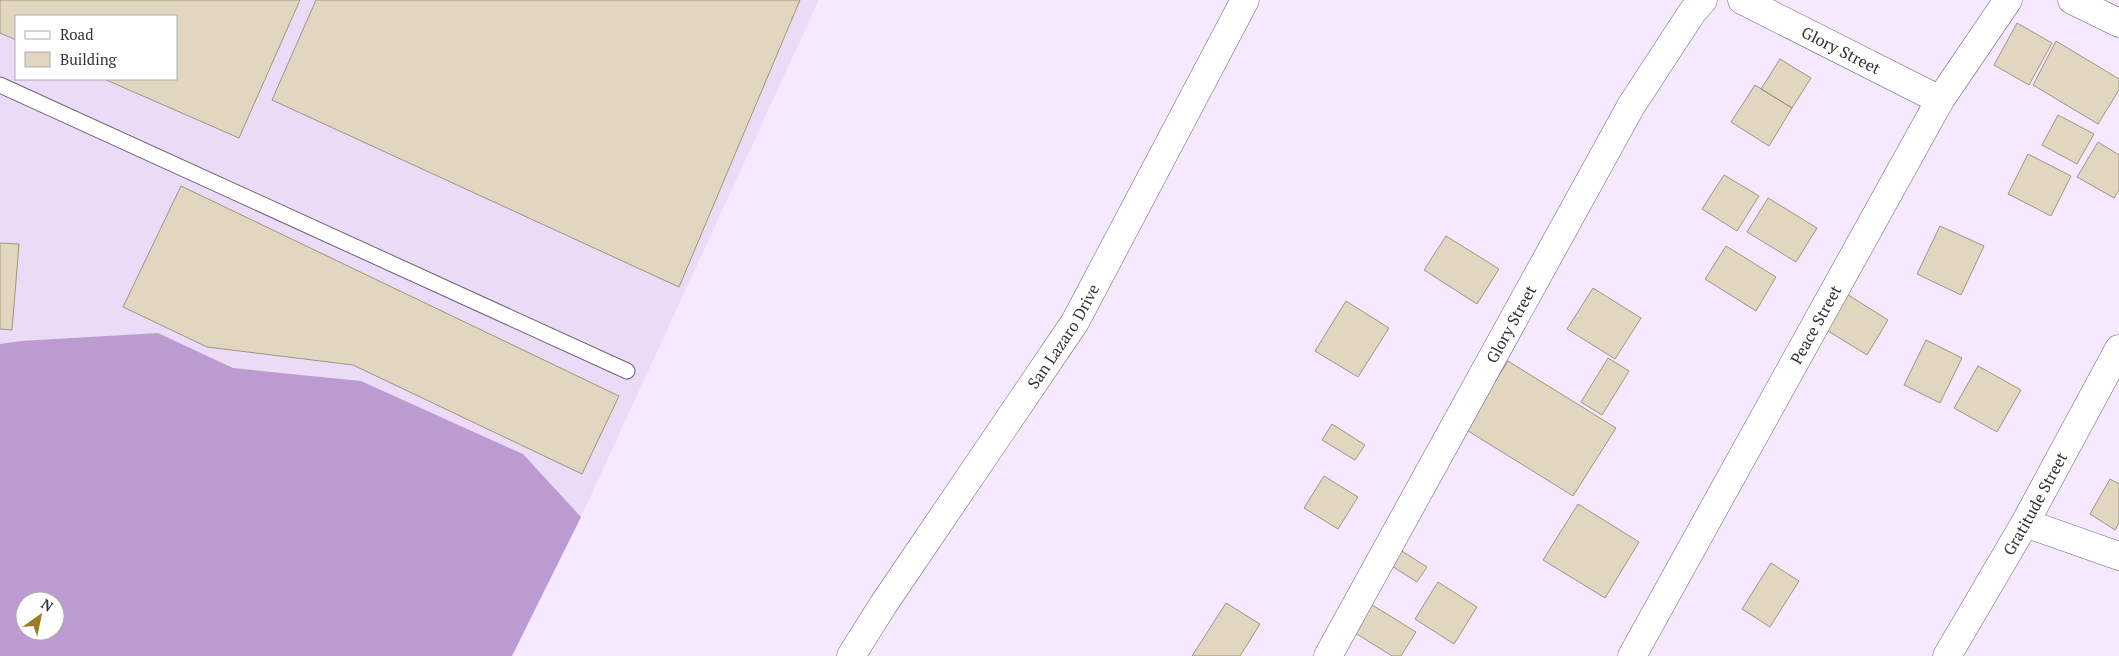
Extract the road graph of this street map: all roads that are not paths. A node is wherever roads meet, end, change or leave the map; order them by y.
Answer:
1 (1245, 0) edge
2 (1703, 0) edge
3 (1742, 0) edge
4 (2008, 0) edge
5 (2072, 0) edge
6 (2119, 23) edge
7 (0, 85) edge
8 (1940, 100) junction
9 (2119, 350) edge
10 (627, 371) dead end
11 (2025, 524) junction
12 (2119, 556) edge
13 (851, 656) edge
14 (1328, 656) edge
15 (1632, 656) edge
16 (1947, 656) edge

1 - 13 street, San Lazaro Drive
2 - 14 street, Glory Street
3 - 8 street, Glory Street
4 - 8 street, Peace Street
5 - 6 street
7 - 10 lane
8 - 15 street, Peace Street
9 - 11 street, Gratitude Street
11 - 12 street
11 - 16 street, Gratitude Street

